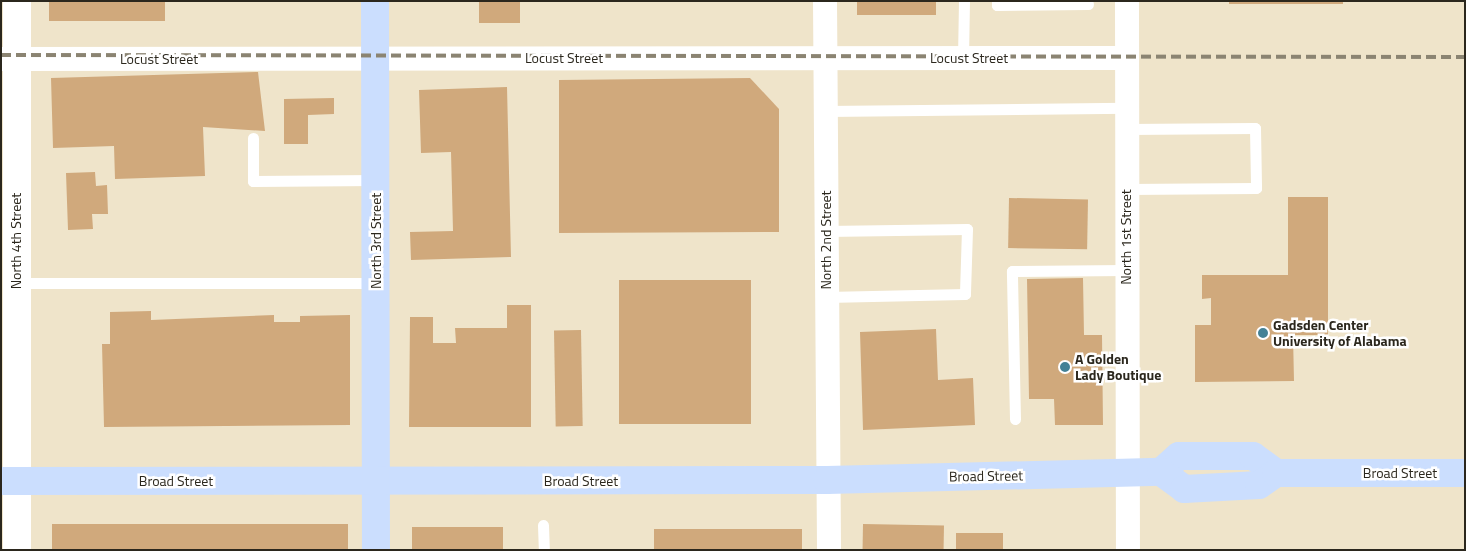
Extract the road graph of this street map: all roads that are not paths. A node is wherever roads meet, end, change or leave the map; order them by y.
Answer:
1 (17, 1) edge
2 (375, 1) edge
3 (825, 1) edge
4 (964, 1) edge
5 (998, 1) edge
6 (1127, 1) edge
7 (1088, 4) dead end
8 (375, 58) junction
9 (826, 58) junction
10 (964, 58) junction
11 (1127, 58) junction
12 (9, 59) edge
13 (826, 111) junction
14 (1127, 119) junction
15 (253, 138) dead end
16 (376, 180) junction
17 (1127, 189) junction
18 (826, 232) junction
19 (1126, 270) junction
20 (16, 283) junction
21 (377, 283) junction
22 (826, 297) junction
23 (1015, 419) dead end
24 (1127, 473) junction
25 (1465, 473) edge
26 (9, 480) edge
27 (827, 480) junction
28 (375, 482) junction
29 (543, 524) dead end
30 (17, 550) edge
31 (376, 550) edge
32 (544, 550) edge
33 (829, 550) edge
34 (1128, 550) edge

1 - 12 street, North 4th Street
2 - 8 main road, North 3rd Street
3 - 9 street, North 2nd Street
4 - 10 lane
5 - 7 lane
6 - 11 street, North 1st Street
8 - 9 street, Locust Street
8 - 12 street, Locust Street
8 - 16 main road, North 3rd Street
9 - 10 street, Locust Street
9 - 13 street, North 2nd Street
10 - 11 street, Locust Street
11 - 14 street, North 1st Street
12 - 20 street, North 4th Street
13 - 14 lane
13 - 18 street, North 2nd Street
14 - 17 street, North 1st Street
14 - 17 lane
15 - 16 lane
16 - 21 main road, North 3rd Street
17 - 19 street, North 1st Street
18 - 22 street, North 2nd Street
18 - 22 lane
19 - 23 lane
19 - 24 street, North 1st Street
20 - 21 lane
20 - 26 street, North 4th Street
21 - 28 main road, North 3rd Street
22 - 27 street, North 2nd Street
24 - 25 main road, Broad Street
24 - 27 main road, Broad Street
24 - 34 street, North 1st Street
26 - 28 main road, Broad Street
26 - 30 street, North 4th Street
27 - 28 main road, Broad Street
27 - 33 street, North 2nd Street
28 - 31 main road, North 3rd Street
29 - 32 lane

